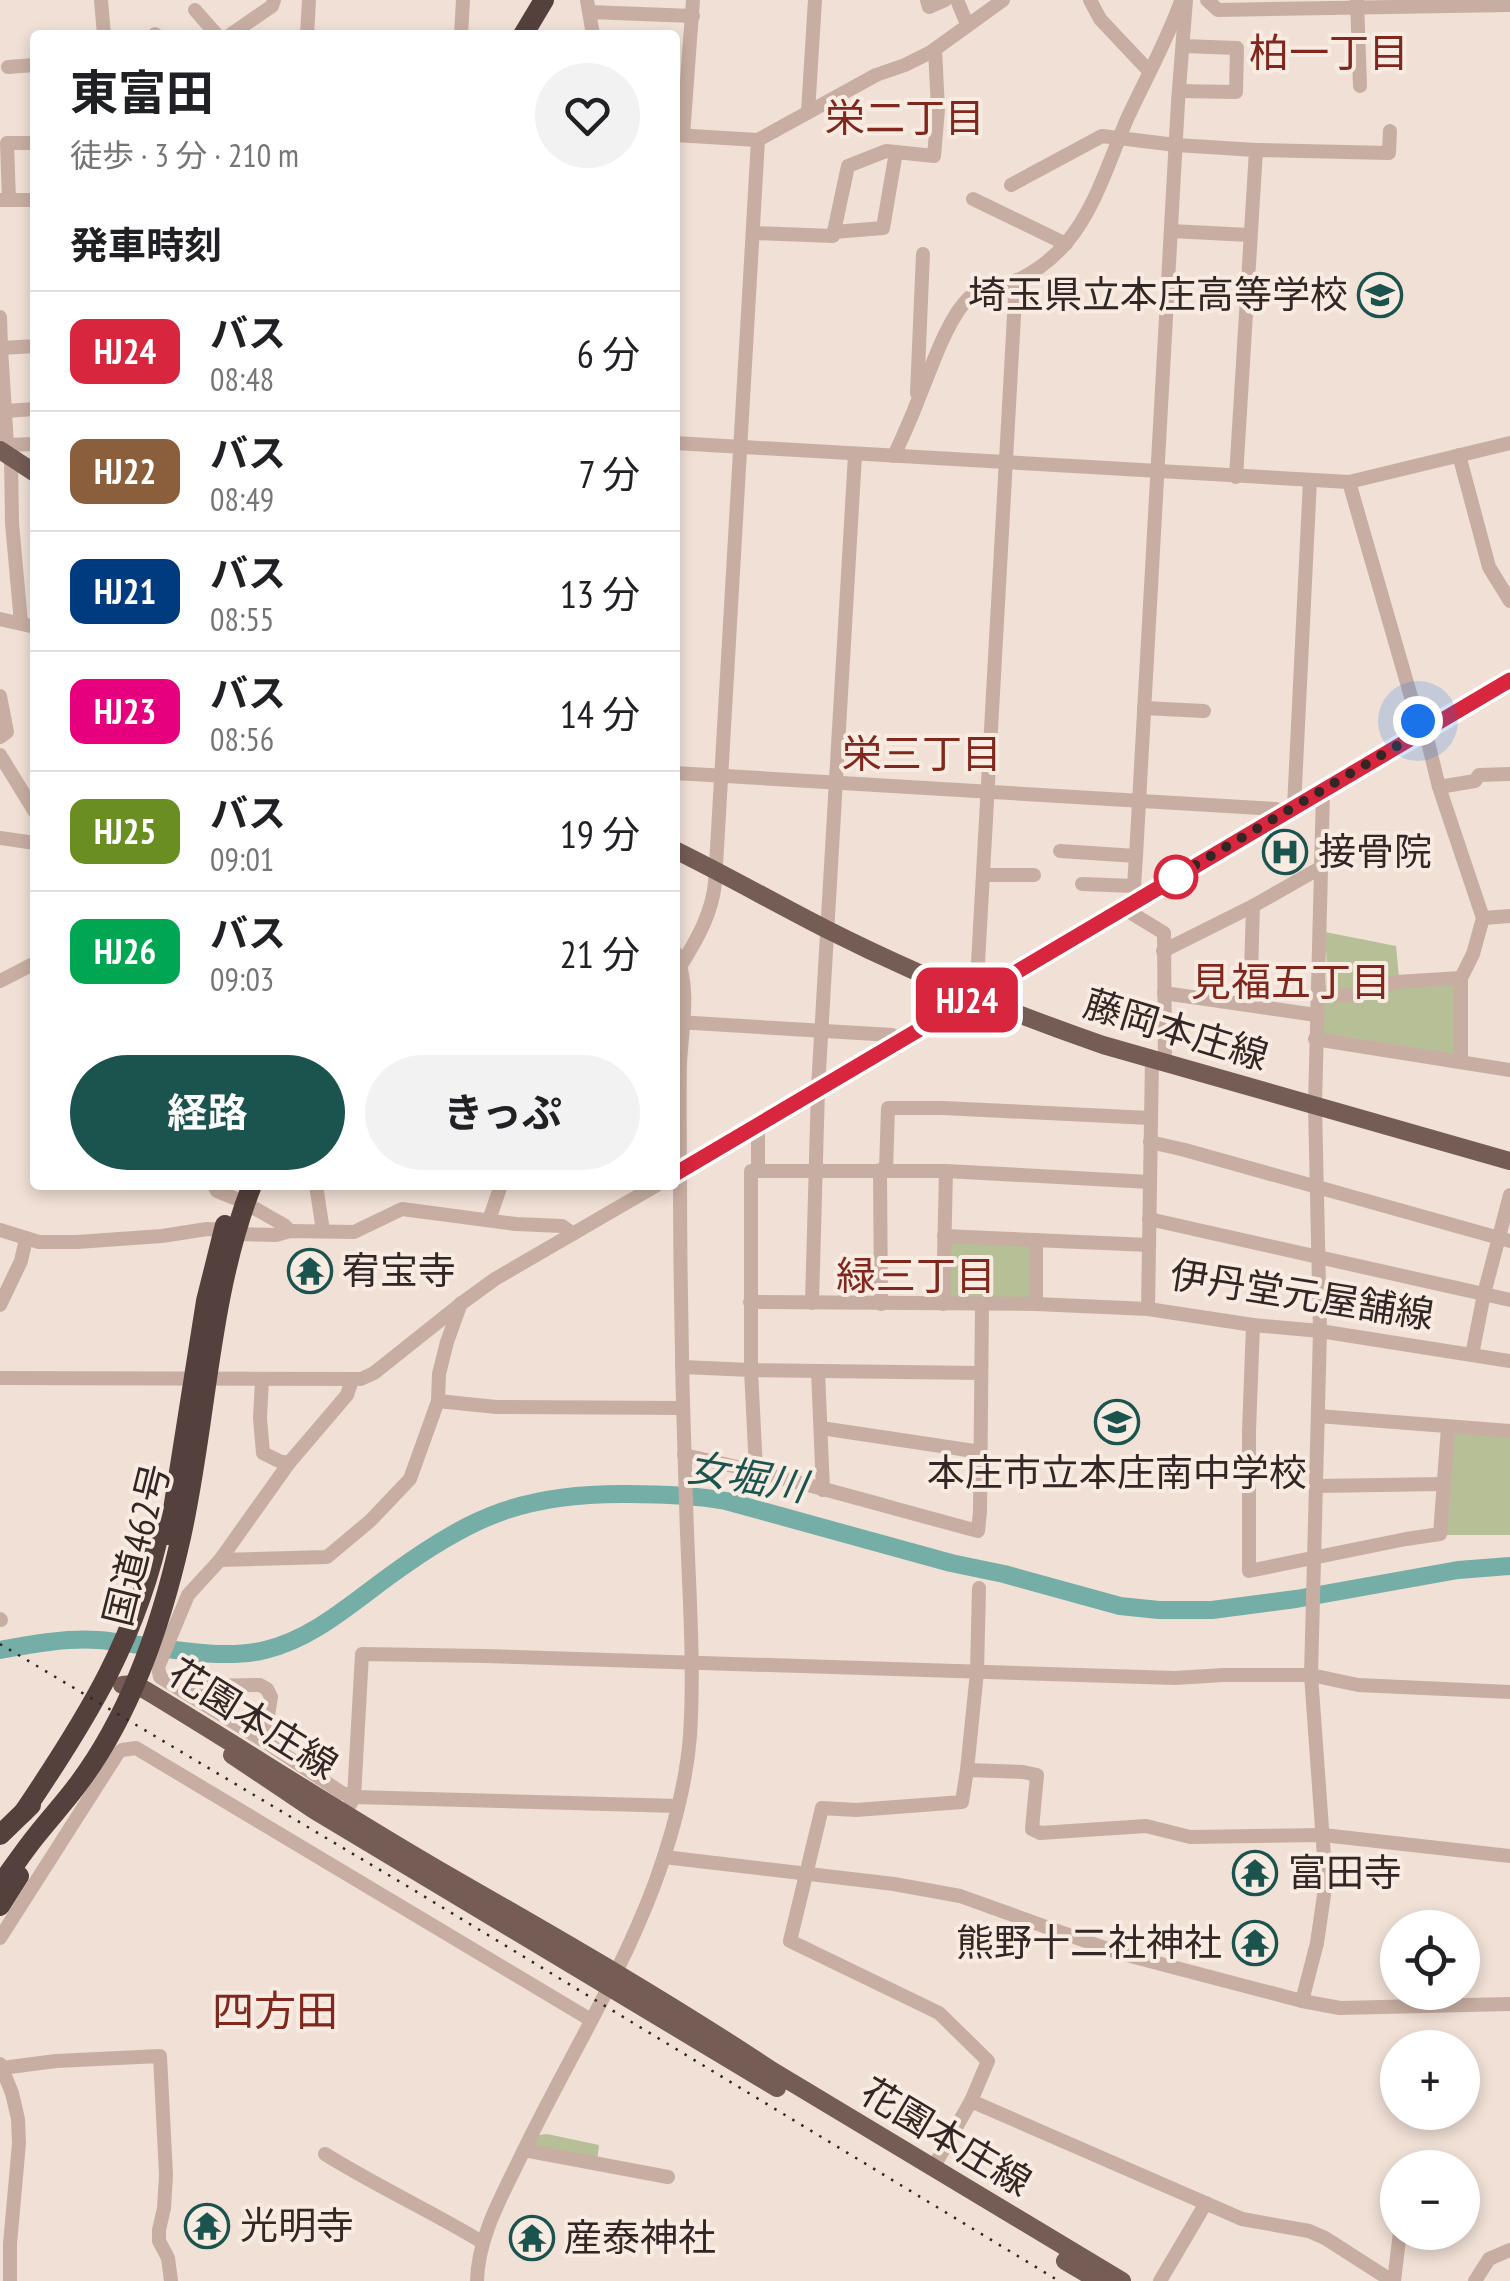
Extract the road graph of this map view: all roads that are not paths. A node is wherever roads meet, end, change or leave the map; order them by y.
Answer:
1 (101, 0) edge
2 (248, 0) edge
3 (274, 0) edge
4 (309, 0) edge
5 (463, 0) edge
6 (530, 0) edge
7 (544, 0) edge
8 (815, 0) edge
9 (927, 0) edge
10 (945, 0) edge
11 (957, 0) edge
12 (1003, 0) edge
13 (1090, 0) edge
14 (1184, 0) edge
15 (1207, 0) edge
16 (1356, 3) edge
17 (1453, 3) edge
18 (1297, 4) edge
19 (1510, 5) edge
20 (588, 6) edge
21 (693, 8) edge
22 (195, 10) dead end
23 (260, 15) junction
24 (967, 24) junction
25 (104, 30) edge
26 (213, 30) edge
27 (238, 30) edge
28 (308, 30) edge
29 (461, 30) edge
30 (513, 30) edge
31 (526, 30) edge
32 (1182, 46) junction
33 (935, 49) junction
34 (1156, 56) junction
35 (30, 65) edge
36 (8, 67) dead end
37 (1180, 71) junction
38 (1149, 72) junction
39 (1360, 86) dead end
40 (1179, 91) junction
41 (808, 112) junction
42 (680, 126) edge
43 (1390, 132) dead end
44 (680, 135) edge
45 (758, 140) junction
46 (1118, 140) junction
47 (30, 143) edge
48 (1176, 146) junction
49 (1256, 150) junction
50 (896, 152) junction
51 (1011, 185) dead end
52 (973, 199) dead end
53 (5, 200) edge
54 (1171, 231) junction
55 (834, 232) junction
56 (753, 233) junction
57 (1250, 235) junction
58 (1066, 244) junction
59 (923, 254) dead end
60 (1016, 280) junction
61 (0, 318) edge
62 (30, 346) edge
63 (1, 348) edge
64 (916, 405) junction
65 (30, 409) edge
66 (4, 411) junction
67 (680, 443) edge
68 (1510, 443) edge
69 (30, 445) edge
70 (740, 447) junction
71 (5, 451) edge
72 (855, 455) junction
73 (1459, 455) junction
74 (894, 456) junction
75 (1006, 463) junction
76 (30, 469) edge
77 (1158, 472) junction
78 (1236, 477) junction
79 (1310, 480) junction
80 (1349, 482) junction
81 (1510, 601) edge
82 (0, 619) edge
83 (28, 625) edge
84 (1510, 680) edge
85 (0, 696) edge
86 (1144, 708) junction
87 (1204, 711) dead end
88 (1424, 730) junction
89 (0, 738) edge
90 (0, 755) edge
91 (680, 773) edge
92 (1510, 774) edge
93 (722, 776) junction
94 (836, 782) junction
95 (1440, 787) junction
96 (1322, 791) junction
97 (987, 792) junction
98 (1139, 800) junction
99 (30, 804) edge
100 (1288, 810) junction
101 (0, 838) edge
102 (30, 842) edge
103 (680, 852) edge
104 (1060, 852) dead end
105 (1136, 856) junction
106 (1320, 868) junction
107 (716, 870) junction
108 (983, 875) junction
109 (1034, 876) dead end
110 (1082, 884) dead end
111 (1136, 892) junction
112 (1252, 906) junction
113 (1124, 908) junction
114 (1510, 916) edge
115 (1483, 918) junction
116 (828, 930) junction
117 (1163, 951) junction
118 (680, 956) edge
119 (30, 965) edge
120 (680, 972) edge
121 (1460, 978) junction
122 (0, 980) edge
123 (1164, 992) junction
124 (1319, 996) junction
125 (972, 997) junction
126 (1250, 1004) junction
127 (1316, 1016) junction
128 (680, 1018) edge
129 (680, 1022) edge
130 (821, 1032) junction
131 (1316, 1039) junction
132 (898, 1041) junction
133 (1159, 1060) junction
134 (1461, 1062) junction
135 (1510, 1070) edge
136 (818, 1088) junction
137 (1315, 1105) junction
138 (1150, 1118) junction
139 (758, 1124) junction
140 (1150, 1142) junction
141 (1510, 1161) edge
142 (816, 1169) junction
143 (883, 1170) junction
144 (680, 1171) edge
145 (758, 1171) junction
146 (946, 1171) junction
147 (1150, 1182) junction
148 (1316, 1186) junction
149 (216, 1190) edge
150 (317, 1190) edge
151 (499, 1190) edge
152 (648, 1190) edge
153 (677, 1190) edge
154 (242, 1193) edge
155 (1510, 1195) edge
156 (1150, 1219) junction
157 (490, 1220) junction
158 (0, 1230) edge
159 (290, 1231) junction
160 (324, 1231) junction
161 (230, 1232) junction
162 (572, 1234) junction
163 (944, 1236) junction
164 (26, 1239) junction
165 (1036, 1240) junction
166 (1504, 1240) edge
167 (1149, 1245) junction
168 (1319, 1258) junction
169 (1484, 1294) junction
170 (1510, 1300) edge
171 (750, 1302) junction
172 (462, 1303) junction
173 (812, 1303) junction
174 (882, 1304) junction
175 (943, 1304) junction
176 (982, 1304) junction
177 (1036, 1304) junction
178 (0, 1306) edge
179 (1148, 1308) junction
180 (1253, 1325) junction
181 (1320, 1332) junction
182 (1472, 1355) junction
183 (1510, 1361) edge
184 (682, 1367) junction
185 (751, 1370) junction
186 (818, 1371) junction
187 (981, 1373) junction
188 (0, 1378) edge
189 (199, 1379) junction
190 (262, 1380) junction
191 (352, 1380) junction
192 (438, 1401) junction
193 (682, 1408) junction
194 (1318, 1416) junction
195 (1448, 1427) junction
196 (821, 1428) junction
197 (1510, 1431) edge
198 (981, 1452) junction
199 (684, 1455) junction
200 (288, 1463) junction
201 (756, 1470) junction
202 (1443, 1484) junction
203 (1317, 1486) junction
204 (822, 1490) junction
205 (220, 1560) junction
206 (1315, 1563) junction
207 (979, 1588) dead end
208 (153, 1621) junction
209 (692, 1664) junction
210 (977, 1672) junction
211 (133, 1674) junction
212 (1312, 1676) junction
213 (192, 1692) dead end
214 (1510, 1692) edge
215 (264, 1741) junction
216 (967, 1770) junction
217 (80, 1782) junction
218 (349, 1806) junction
219 (678, 1806) junction
220 (0, 1835) edge
221 (1323, 1835) junction
222 (1510, 1856) edge
223 (664, 1857) junction
224 (0, 1866) edge
225 (806, 1874) junction
226 (0, 1886) edge
227 (0, 1906) edge
228 (0, 1938) edge
229 (612, 1980) junction
230 (1302, 2001) junction
231 (1510, 2004) edge
232 (590, 2020) junction
233 (1, 2066) edge
234 (971, 2101) junction
235 (524, 2150) junction
236 (326, 2154) dead end
237 (934, 2168) junction
238 (668, 2177) dead end
239 (1206, 2204) junction
240 (482, 2242) junction
241 (1397, 2250) edge
242 (1510, 2250) edge
243 (10, 2281) edge
244 (171, 2281) edge
245 (477, 2281) edge
246 (1098, 2281) edge
247 (1122, 2281) edge
248 (1160, 2281) edge
249 (1392, 2281) edge
250 (1475, 2281) edge

1 - 25 street
2 - 23 street
3 - 23 street
4 - 28 street
5 - 29 street
6 - 30 highway
7 - 31 highway
8 - 41 street
9 - 10 street
11 - 24 street
12 - 24 street
13 - 38 street
14 - 32 street
14 - 34 street
15 - 18 street
16 - 17 street
16 - 18 street
16 - 39 street
17 - 19 street
20 - 21 street
21 - 42 street
22 - 26 street
23 - 27 street
24 - 33 street
32 - 37 street
32 - 40 street
33 - 41 street
33 - 50 street
34 - 37 street
34 - 38 street
35 - 36 street
37 - 40 street
38 - 46 street
40 - 48 street
41 - 45 street
43 - 49 street
44 - 45 street
45 - 56 street
46 - 48 street
46 - 51 street
46 - 58 street
47 - 53 street
48 - 49 street
48 - 54 street
49 - 57 street
50 - 55 street
50 - 55 street
52 - 58 street
54 - 57 street
54 - 77 street
55 - 56 street
56 - 70 street
57 - 78 street
58 - 60 street
59 - 64 street
60 - 64 street
60 - 75 street
61 - 63 street
62 - 63 street
63 - 66 street
64 - 74 street
65 - 66 street
66 - 71 street
67 - 70 street
68 - 73 street
69 - 71 street
70 - 72 street
70 - 93 street
71 - 76 main road
71 - 83 street
72 - 74 street
72 - 94 street
73 - 80 street
73 - 81 street
74 - 75 street
75 - 77 street
75 - 97 street
77 - 78 street
77 - 86 street
78 - 79 street
79 - 80 street
79 - 100 street
80 - 88 street
82 - 83 street
84 - 88 street
85 - 89 street
86 - 87 street
86 - 98 street
88 - 95 street
88 - 96 street
90 - 99 street
91 - 93 street
92 - 95 street
93 - 94 street
93 - 107 street
94 - 97 street
94 - 116 street
95 - 115 street
96 - 100 street
96 - 106 street
97 - 98 street
97 - 108 street
98 - 100 street
98 - 105 street
100 - 111 street
101 - 102 street
103 - 107 main road, 藤岡本庄線
104 - 105 street
105 - 111 street
106 - 112 street
106 - 124 street
107 - 116 main road, 藤岡本庄線
107 - 118 street
108 - 109 street
108 - 125 street
110 - 111 street
111 - 113 street
112 - 117 street
112 - 126 street
113 - 117 street
113 - 125 street
114 - 115 street
115 - 121 street
116 - 125 main road, 藤岡本庄線
116 - 130 street
117 - 123 street, 伊丹堂元屋舗線
119 - 122 street
120 - 128 street
121 - 124 street
121 - 134 street
123 - 126 street
123 - 133 street, 伊丹堂元屋舗線
124 - 127 street
125 - 132 street
125 - 133 main road, 藤岡本庄線
126 - 127 street
127 - 131 street
129 - 130 street
130 - 132 street
130 - 136 street
131 - 134 street
131 - 137 street
132 - 136 street
133 - 137 main road, 藤岡本庄線
133 - 138 street, 伊丹堂元屋舗線
134 - 135 street
136 - 139 street
136 - 142 street
137 - 141 main road, 藤岡本庄線
137 - 148 street
138 - 140 street, 伊丹堂元屋舗線
138 - 143 street
139 - 144 street
139 - 145 street
140 - 147 street, 伊丹堂元屋舗線
140 - 148 street
142 - 143 street
142 - 145 street
142 - 173 street
143 - 146 street
143 - 174 street
145 - 171 street
146 - 147 street
146 - 163 street
147 - 156 street, 伊丹堂元屋舗線
148 - 166 street
148 - 168 street
149 - 154 street
150 - 160 street
151 - 157 street
152 - 162 street
153 - 184 street
154 - 159 street
154 - 161 highway, 国道462号
155 - 166 street
156 - 167 street, 伊丹堂元屋舗線
156 - 168 street
157 - 160 street
157 - 162 street
158 - 164 street
159 - 160 street
159 - 161 street
161 - 164 street
161 - 189 highway, 国道462号
162 - 172 street
163 - 165 street
163 - 175 street
164 - 178 street
165 - 167 street
165 - 177 street
166 - 169 street
167 - 179 street, 伊丹堂元屋舗線
168 - 169 street
168 - 181 street
169 - 170 street
169 - 182 street
171 - 173 street
171 - 185 street
172 - 191 street
172 - 192 street
173 - 174 street
174 - 175 street
175 - 176 street
176 - 177 street
176 - 187 street
177 - 179 street
179 - 180 street, 伊丹堂元屋舗線
180 - 181 street, 伊丹堂元屋舗線
180 - 206 street
181 - 182 street, 伊丹堂元屋舗線
181 - 194 street
182 - 183 street, 伊丹堂元屋舗線
184 - 185 street
184 - 193 street
185 - 186 street
185 - 201 street
186 - 187 street
186 - 196 street
187 - 198 street
188 - 189 street
189 - 190 street
189 - 208 highway, 国道462号
189 - 208 highway, 国道462号
190 - 191 street
190 - 200 street
191 - 200 street
192 - 193 street
192 - 205 street
193 - 199 street
194 - 195 street
194 - 203 street
195 - 197 street
195 - 202 street
196 - 198 street
196 - 204 street
198 - 204 street
199 - 201 street
199 - 209 street
200 - 205 street
201 - 204 street
202 - 203 street
202 - 206 street
203 - 206 street
205 - 208 street
206 - 212 street
207 - 210 street
208 - 211 highway
208 - 211 street
209 - 210 street
209 - 218 street
209 - 219 street
210 - 212 street
210 - 216 street
211 - 215 street
211 - 217 highway
211 - 218 main road, 花園本庄線
211 - 220 highway
211 - 224 highway
211 - 229 main road, 花園本庄線
212 - 214 street
212 - 221 street
213 - 215 street
215 - 218 street
216 - 221 street
216 - 225 street
217 - 226 highway
217 - 227 highway
218 - 219 street
218 - 229 main road, 花園本庄線
219 - 223 street
221 - 222 street
221 - 230 street
223 - 225 street
223 - 229 street
225 - 230 street
225 - 234 street
228 - 232 street
229 - 232 street
229 - 237 main road, 花園本庄線
229 - 246 main road, 花園本庄線
230 - 231 street
232 - 235 street
233 - 243 street
233 - 244 street
234 - 237 street
234 - 239 street
235 - 238 street
235 - 240 street
236 - 240 street
237 - 247 main road, 花園本庄線
239 - 248 street
239 - 249 street
240 - 245 street
241 - 249 street
242 - 250 street

